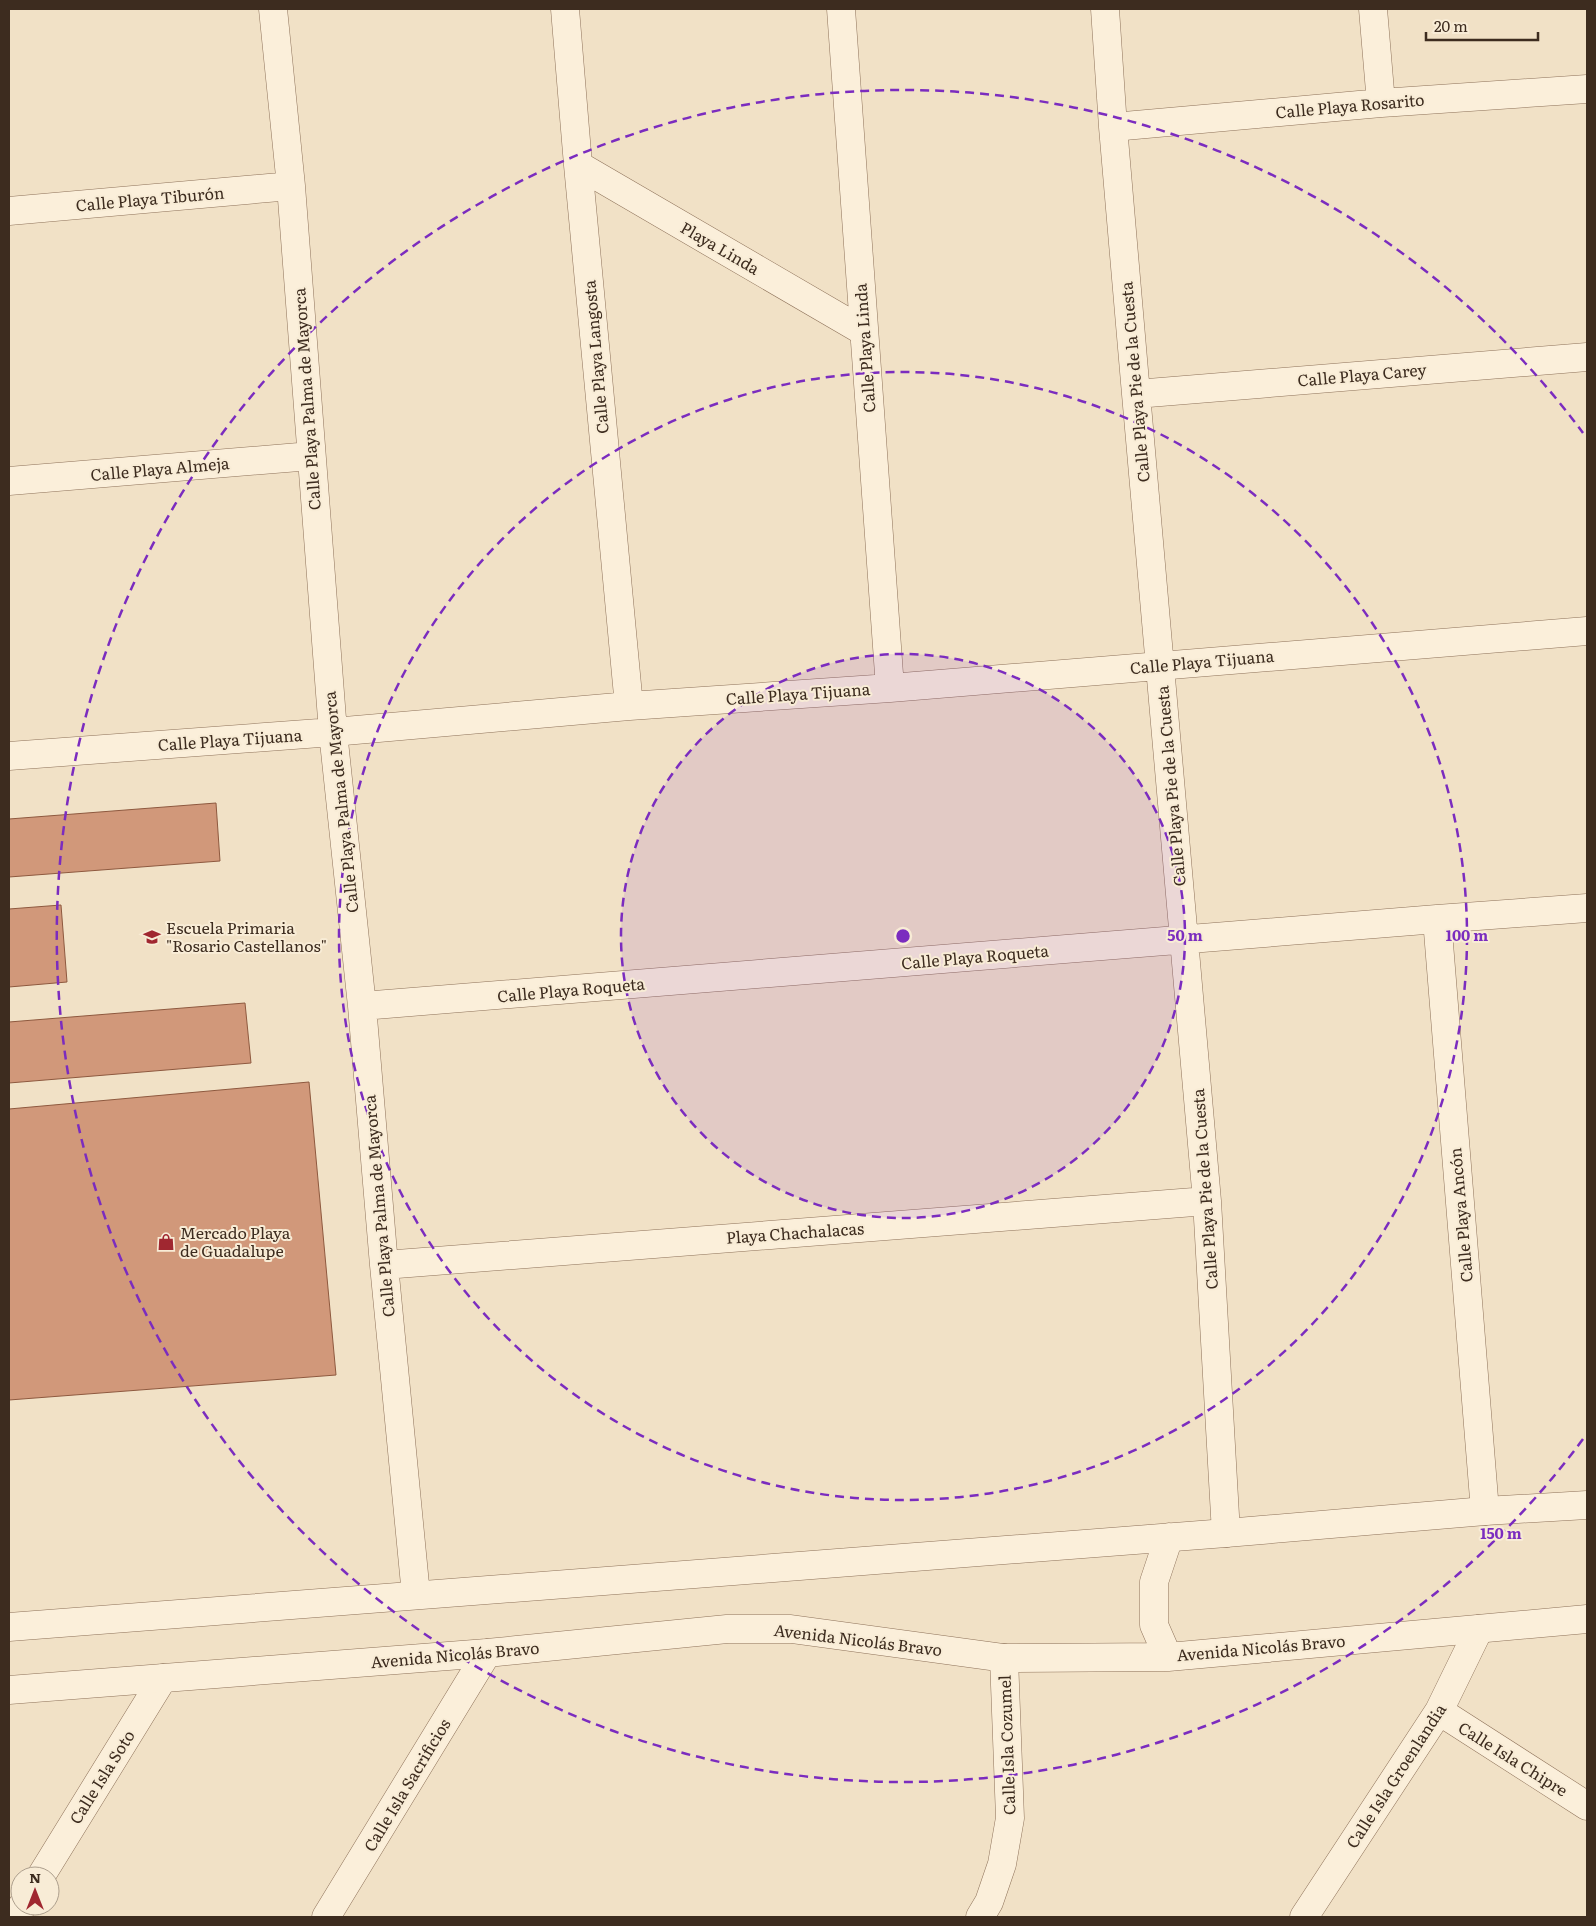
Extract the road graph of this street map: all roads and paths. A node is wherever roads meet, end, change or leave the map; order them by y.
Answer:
1 (273, 9) edge
2 (565, 9) edge
3 (840, 9) edge
4 (1105, 9) edge
5 (1373, 9) edge
6 (1587, 89) edge
7 (1381, 103) junction
8 (1113, 126) junction
9 (578, 165) junction
10 (291, 186) junction
11 (9, 211) edge
12 (863, 331) junction
13 (1587, 357) edge
14 (1136, 394) junction
15 (312, 456) junction
16 (9, 481) edge
17 (1587, 631) edge
18 (1160, 665) junction
19 (890, 688) junction
20 (629, 706) junction
21 (333, 732) junction
22 (9, 756) edge
23 (1587, 908) edge
24 (1437, 919) junction
25 (1185, 940) junction
26 (362, 1006) junction
27 (1207, 1201) junction
28 (384, 1265) junction
29 (1587, 1505) edge
30 (1485, 1511) junction
31 (1226, 1533) junction
32 (1170, 1537) junction
33 (416, 1595) junction
34 (1587, 1619) edge
35 (9, 1628) edge
36 (1479, 1629) junction
37 (487, 1653) junction
38 (1168, 1656) junction
39 (1004, 1658) junction
40 (163, 1678) junction
41 (9, 1690) edge
42 (1438, 1712) junction
43 (1587, 1806) edge
44 (47, 1866) edge
45 (326, 1917) edge
46 (980, 1917) edge
47 (1304, 1917) edge

1 - 10 street, Calle Playa Palma de Mayorca
2 - 9 street, Calle Playa Langosta
3 - 12 street, Calle Playa Linda
4 - 8 street, Calle Playa Pie de la Cuesta
5 - 7 street
6 - 7 street, Calle Playa Rosarito
7 - 8 street, Calle Playa Rosarito
8 - 14 street, Calle Playa Pie de la Cuesta
9 - 12 street, Playa Linda
9 - 20 street, Calle Playa Langosta
10 - 11 street, Calle Playa Tiburón
10 - 15 street, Calle Playa Palma de Mayorca
12 - 19 street, Calle Playa Linda
13 - 14 street, Calle Playa Carey
14 - 18 street, Calle Playa Pie de la Cuesta
15 - 16 street, Calle Playa Almeja
15 - 21 street, Calle Playa Palma de Mayorca
17 - 18 street, Calle Playa Tijuana
18 - 19 street, Calle Playa Tijuana
18 - 25 street, Calle Playa Pie de la Cuesta
19 - 20 street, Calle Playa Tijuana
20 - 21 street, Calle Playa Tijuana
21 - 22 street, Calle Playa Tijuana
21 - 26 street, Calle Playa Palma de Mayorca
23 - 24 street, Calle Playa Roqueta
24 - 25 street, Calle Playa Roqueta
24 - 30 street, Calle Playa Ancón
25 - 26 street, Calle Playa Roqueta
25 - 27 street, Calle Playa Pie de la Cuesta
26 - 28 street, Calle Playa Palma de Mayorca
27 - 28 street, Playa Chachalacas
27 - 31 street, Calle Playa Pie de la Cuesta
28 - 33 street, Calle Playa Palma de Mayorca
29 - 30 street
30 - 31 street
31 - 32 street
32 - 33 street
32 - 38 street
33 - 35 street
34 - 36 street, Avenida Nicolás Bravo
36 - 38 street, Avenida Nicolás Bravo
36 - 42 street, Calle Isla Groenlandia
37 - 39 street, Avenida Nicolás Bravo
37 - 40 street, Avenida Nicolás Bravo
37 - 45 street, Calle Isla Sacrificios
38 - 39 street, Avenida Nicolás Bravo
39 - 46 street, Calle Isla Cozumel
40 - 41 street, Avenida Nicolás Bravo
40 - 44 street, Calle Isla Soto
42 - 43 street, Calle Isla Chipre
42 - 47 street, Calle Isla Groenlandia

